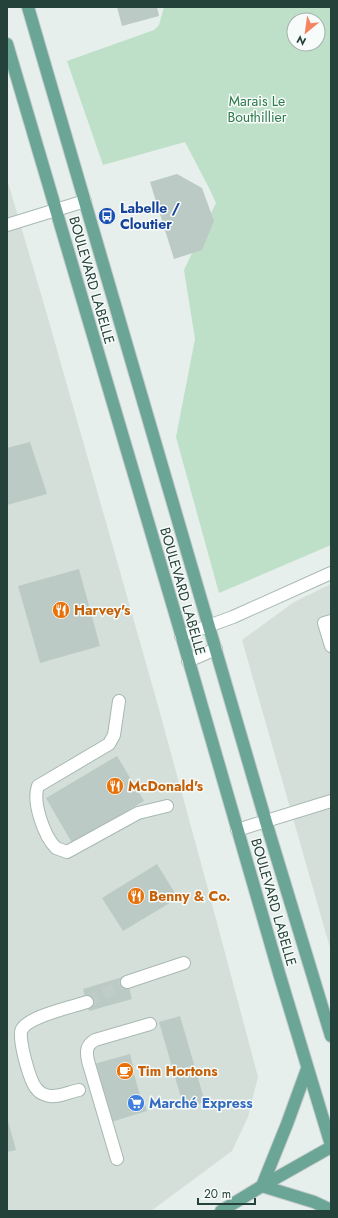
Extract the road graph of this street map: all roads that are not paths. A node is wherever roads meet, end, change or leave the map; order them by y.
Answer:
1 (28, 7) edge
2 (7, 44) edge
3 (85, 202) junction
4 (56, 210) junction
5 (7, 225) edge
6 (331, 573) edge
7 (331, 621) edge
8 (209, 625) junction
9 (181, 636) junction
10 (331, 646) edge
11 (216, 649) junction
12 (188, 661) junction
13 (119, 700) dead end
14 (331, 801) edge
15 (167, 806) dead end
16 (266, 822) junction
17 (237, 830) junction
18 (184, 963) dead end
19 (127, 982) tunnel mouth
20 (86, 1002) tunnel mouth
21 (327, 1016) edge
22 (150, 1024) dead end
23 (331, 1036) edge
24 (307, 1069) junction
25 (79, 1090) dead end
26 (331, 1146) edge
27 (117, 1159) dead end
28 (262, 1186) junction
29 (331, 1210) edge
30 (222, 1211) edge

1 - 3 main road, BOULEVARD LABELLE
2 - 4 main road, BOULEVARD LABELLE
3 - 4 street
3 - 8 main road, BOULEVARD LABELLE
4 - 5 street
4 - 9 main road, BOULEVARD LABELLE
6 - 8 street
7 - 10 street
8 - 9 street
8 - 11 main road, BOULEVARD LABELLE
9 - 12 main road, BOULEVARD LABELLE
11 - 12 street
11 - 16 main road, BOULEVARD LABELLE
12 - 17 main road, BOULEVARD LABELLE
13 - 15 street
14 - 16 street
16 - 17 street
16 - 21 main road, BOULEVARD LABELLE
17 - 24 main road, BOULEVARD LABELLE
18 - 19 street
20 - 25 street
21 - 23 main road, BOULEVARD LABELLE
22 - 27 street
24 - 26 main road, BOULEVARD LABELLE
24 - 28 main road
26 - 28 main road
28 - 29 main road
28 - 30 main road

